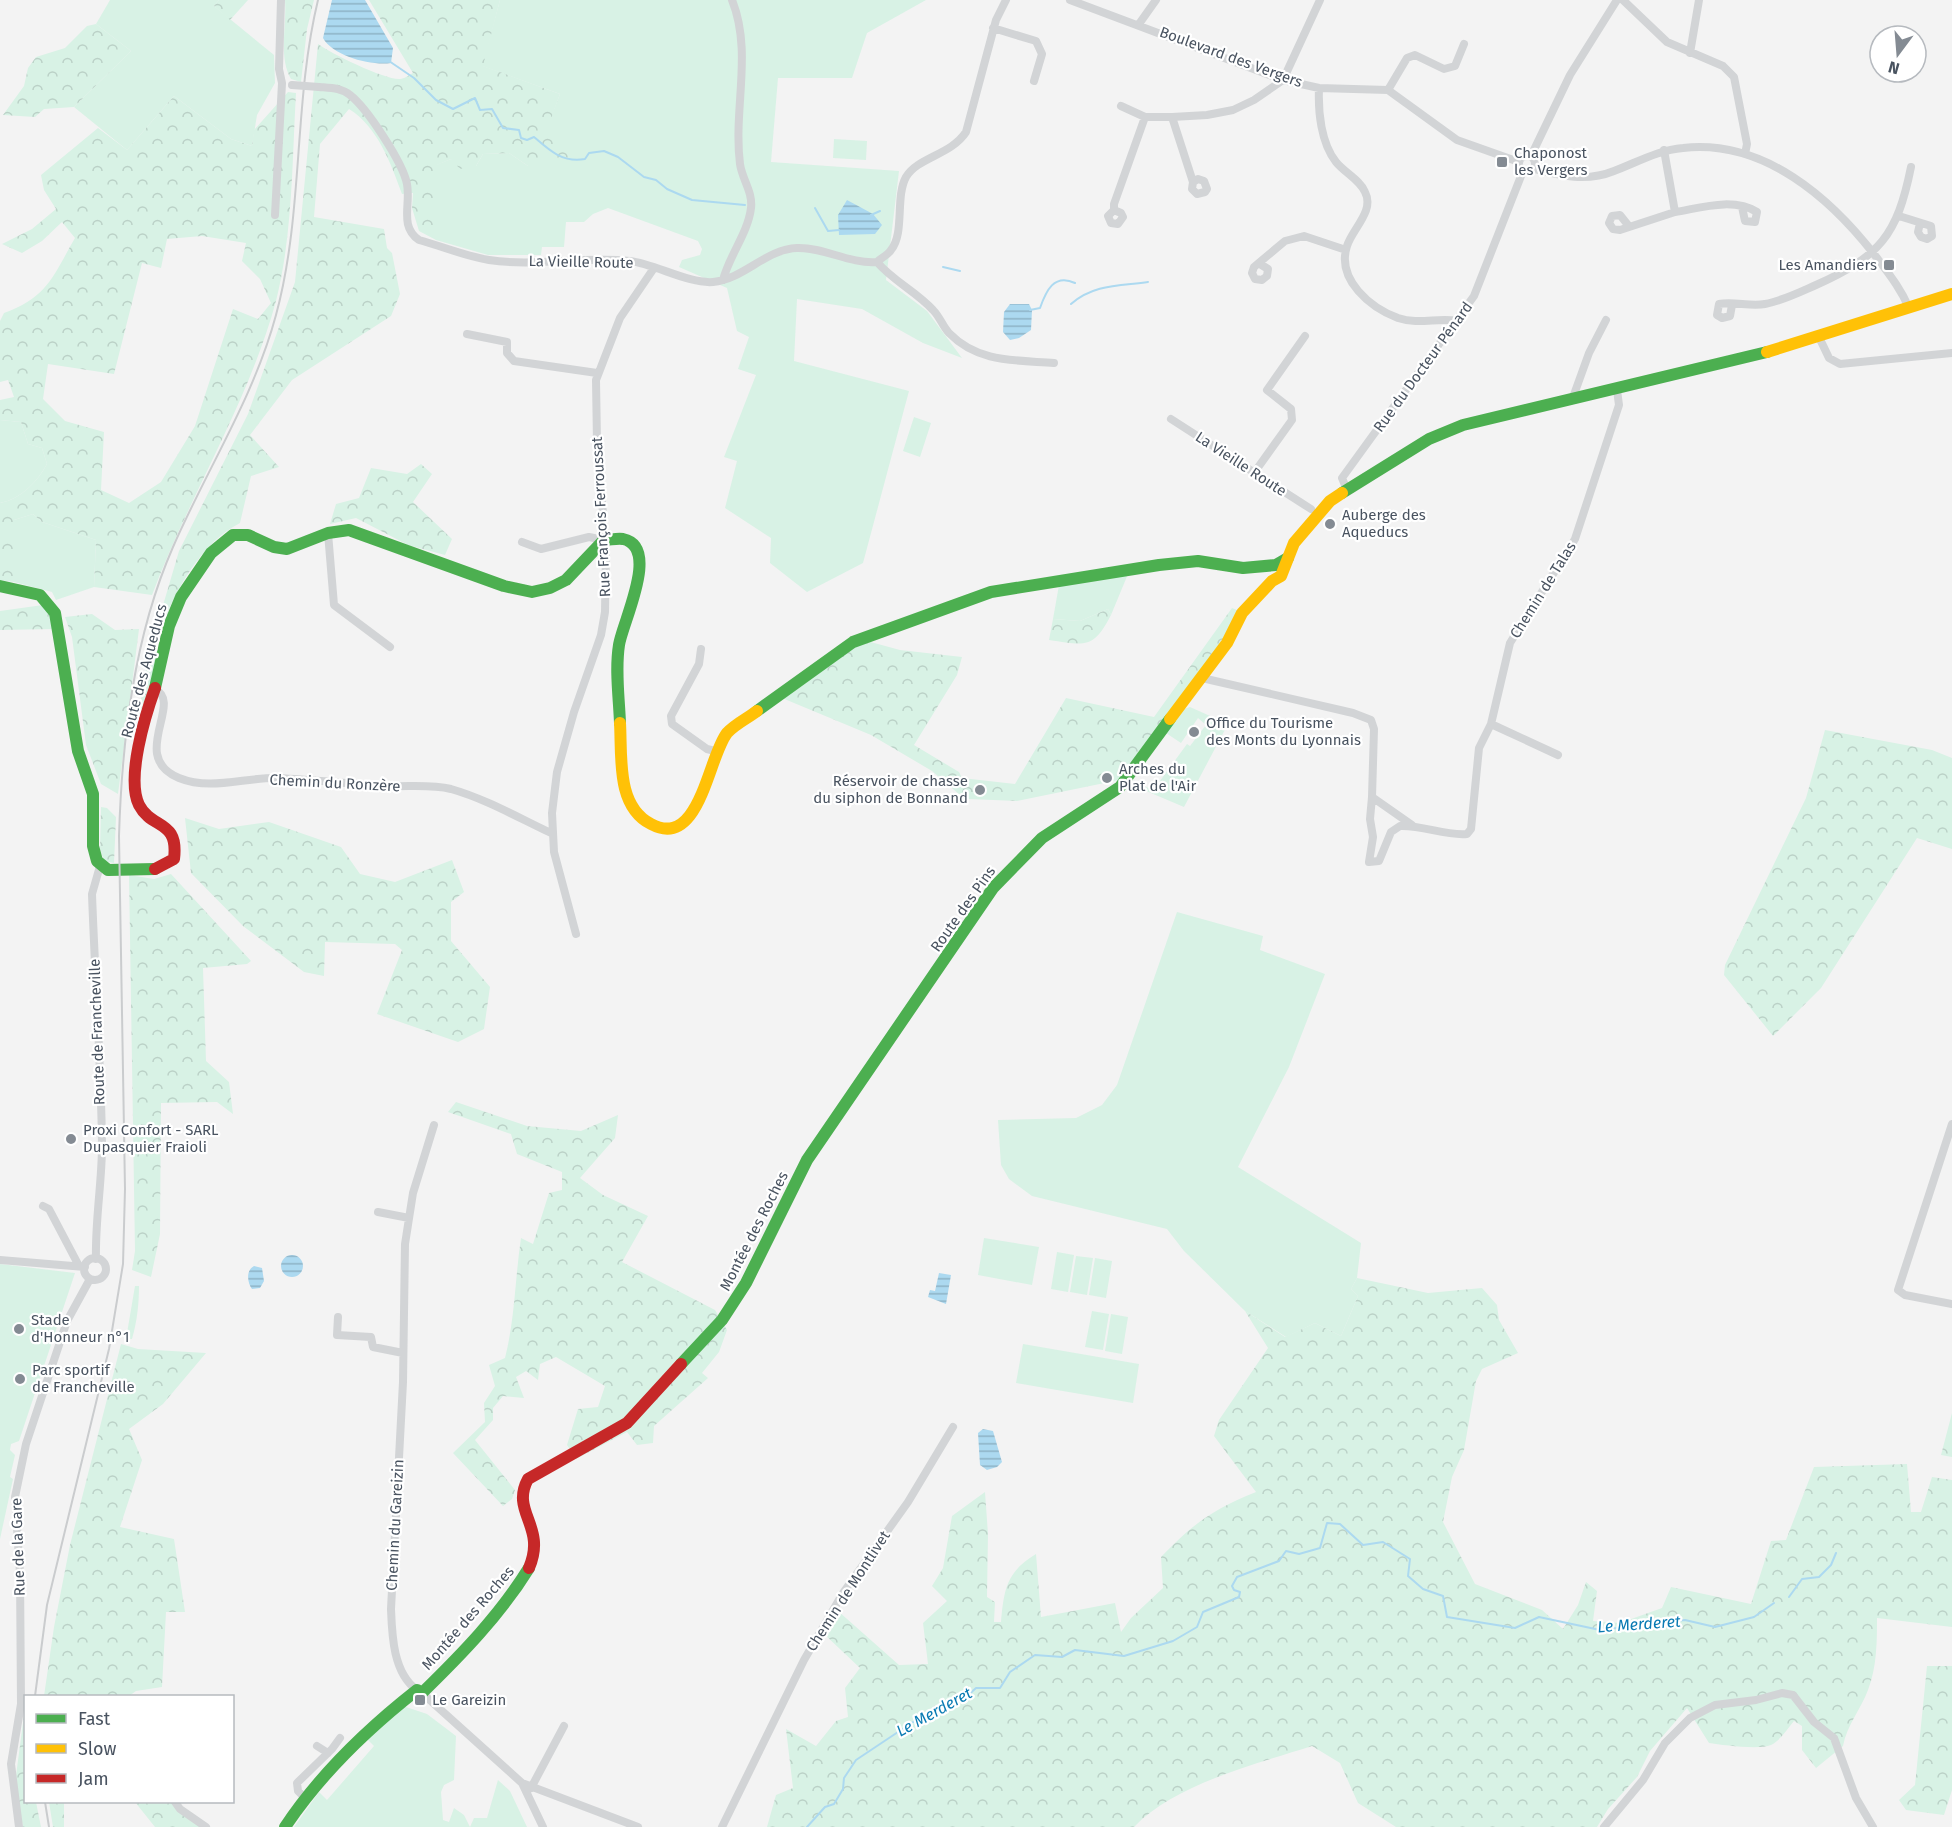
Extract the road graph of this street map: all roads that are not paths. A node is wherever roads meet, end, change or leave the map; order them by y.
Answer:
1 (281, 0) edge
2 (732, 0) edge
3 (1006, 0) edge
4 (1070, 0) edge
5 (1156, 0) edge
6 (1320, 0) edge
7 (1617, 0) edge
8 (1623, 0) edge
9 (1699, 0) edge
10 (1139, 24) junction
11 (993, 28) junction
12 (1464, 44) dead end
13 (1690, 53) junction
14 (1283, 80) junction
15 (1034, 81) dead end
16 (282, 83) junction
17 (1319, 88) junction
18 (1388, 90) junction
19 (1120, 106) dead end
20 (1145, 117) junction
21 (1172, 117) junction
22 (1664, 150) junction
23 (1745, 154) junction
24 (1531, 156) junction
25 (1521, 166) junction
26 (1911, 167) dead end
27 (1534, 169) junction
28 (1193, 182) dead end
29 (1742, 207) dead end
30 (1114, 210) dead end
31 (1675, 212) junction
32 (275, 215) dead end
33 (1899, 216) junction
34 (1920, 223) dead end
35 (1628, 225) dead end
36 (1346, 250) junction
37 (1872, 253) junction
38 (877, 262) junction
39 (1260, 264) dead end
40 (654, 268) junction
41 (723, 280) junction
42 (1950, 297) edge
43 (1732, 305) dead end
44 (1909, 308) junction
45 (1606, 320) dead end
46 (1458, 321) junction
47 (467, 334) dead end
48 (1818, 335) junction
49 (1305, 336) dead end
50 (1952, 353) edge
51 (1054, 363) dead end
52 (597, 373) junction
53 (1617, 390) junction
54 (1572, 400) junction
55 (1172, 419) dead end
56 (1254, 473) junction
57 (1347, 490) junction
58 (1314, 511) junction
59 (328, 533) junction
60 (604, 540) junction
61 (522, 542) dead end
62 (1278, 574) junction
63 (0, 586) edge
64 (390, 647) dead end
65 (701, 649) dead end
66 (1202, 678) junction
67 (155, 689) junction
68 (1491, 724) junction
69 (715, 751) junction
70 (1557, 755) dead end
71 (1372, 797) junction
72 (1413, 826) junction
73 (551, 833) junction
74 (100, 866) junction
75 (576, 934) dead end
76 (1952, 1124) edge
77 (434, 1125) dead end
78 (807, 1160) joint
79 (43, 1206) dead end
80 (378, 1212) dead end
81 (409, 1218) junction
82 (96, 1258) junction
83 (0, 1260) edge
84 (82, 1266) junction
85 (90, 1279) junction
86 (1952, 1304) edge
87 (338, 1317) dead end
88 (403, 1353) junction
89 (953, 1427) dead end
90 (419, 1691) junction
91 (564, 1726) dead end
92 (340, 1738) dead end
93 (317, 1746) dead end
94 (328, 1753) junction
95 (522, 1783) junction
96 (531, 1788) junction
97 (305, 1798) junction
98 (176, 1803) edge
99 (20, 1827) edge
100 (206, 1827) edge
101 (285, 1827) edge
102 (543, 1827) edge
103 (638, 1827) edge
104 (722, 1827) edge
105 (1604, 1827) edge
106 (1873, 1827) edge

1 - 16 street
2 - 41 street
3 - 11 street
4 - 10 street, Boulevard des Vergers
5 - 10 street
6 - 14 street
7 - 24 street
8 - 13 street
9 - 13 street
10 - 14 street, Boulevard des Vergers
11 - 15 street
11 - 38 street
12 - 18 street
13 - 23 street
14 - 17 street, Boulevard des Vergers
14 - 21 street
16 - 32 street
16 - 40 street, La Vieille Route, bridge
17 - 18 street, Boulevard des Vergers
17 - 36 street
18 - 25 street
19 - 20 street
20 - 21 street
20 - 30 street
21 - 28 street
22 - 23 street
22 - 27 street
22 - 31 street
23 - 37 street
24 - 25 street
24 - 27 street
25 - 27 street
25 - 46 street, Rue du Docteur Pénard
26 - 33 street
29 - 31 street
31 - 35 street
33 - 34 street
33 - 37 street
36 - 39 street
36 - 46 street
37 - 43 street
37 - 44 street
38 - 41 street, La Vieille Route
38 - 51 street
40 - 41 street, La Vieille Route
40 - 52 street, Rue François Ferroussat
42 - 44 main road, Route des Pins
44 - 48 main road, Route des Pins
45 - 54 street
46 - 57 street, Rue du Docteur Pénard
47 - 52 street
48 - 50 street
48 - 53 main road, Route des Pins
49 - 56 street
52 - 60 street, Rue François Ferroussat
53 - 54 main road, Route des Pins
53 - 68 street, Chemin de Talas
54 - 57 main road, Route des Pins
55 - 56 street, La Vieille Route
56 - 58 street, La Vieille Route
57 - 58 main road, Route des Pins
58 - 62 main road, Route des Pins
59 - 60 main road, Route des Aqueducs
59 - 64 street
59 - 67 main road, Route des Aqueducs
60 - 61 street
60 - 69 main road
60 - 73 street, Rue François Ferroussat
62 - 66 main road, Route des Pins
62 - 69 main road
63 - 74 main road
65 - 69 street
66 - 71 street
66 - 78 main road, Route des Pins
67 - 73 street, Chemin du Ronzère
67 - 74 main road, Route des Aqueducs
68 - 70 street
68 - 72 street, Chemin de Talas
71 - 72 street
71 - 72 street
73 - 75 street, Rue François Ferroussat
74 - 82 street, Route de Francheville
76 - 86 street
77 - 81 street, Chemin du Gareizin
78 - 90 main road, Montée des Roches
79 - 84 street
80 - 81 street
81 - 88 street, Chemin du Gareizin
82 - 84 street
82 - 85 street
83 - 84 street
84 - 85 street
85 - 99 street, Rue de la Gare
87 - 88 street
88 - 90 street, Chemin du Gareizin
89 - 104 street, Chemin de Montlivet
90 - 95 street, Chemin du Gareizin
90 - 97 main road, Montée des Roches
91 - 96 street
92 - 94 street
93 - 94 street
94 - 97 street
95 - 96 street
95 - 102 street
96 - 103 street
97 - 101 main road, Montée des Roches
98 - 100 street
105 - 106 street

